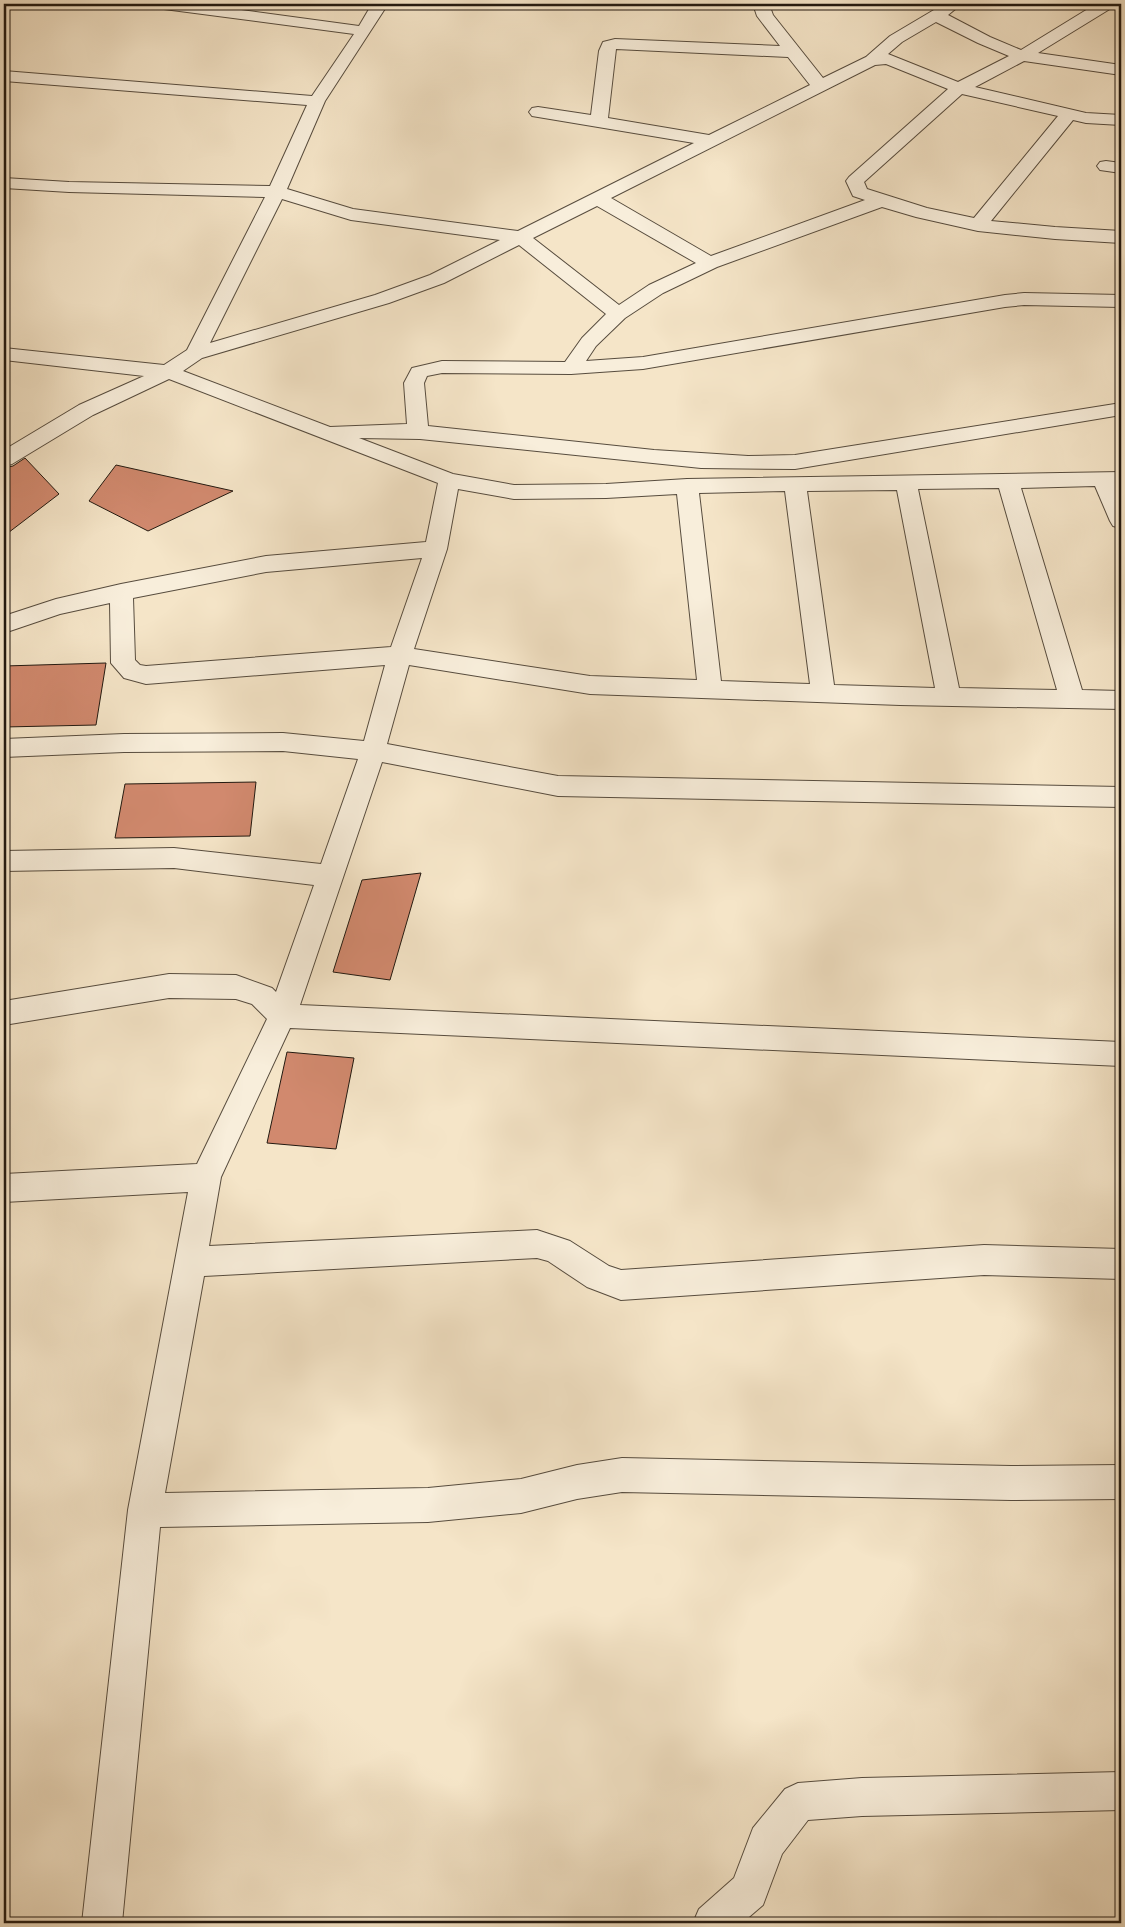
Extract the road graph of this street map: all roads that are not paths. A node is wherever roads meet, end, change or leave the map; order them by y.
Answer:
1 (164, 4) edge
2 (380, 4) edge
3 (761, 4) edge
4 (954, 4) edge
5 (1082, 4) edge
6 (1104, 6) edge
7 (1121, 11) edge
8 (936, 15) junction
9 (364, 31) junction
10 (795, 52) junction
11 (1022, 56) junction
12 (872, 60) junction
13 (1121, 70) edge
14 (4, 76) edge
15 (820, 86) junction
16 (959, 88) junction
17 (317, 101) junction
18 (538, 112) dead end
19 (1069, 114) junction
20 (1121, 120) edge
21 (599, 121) junction
22 (711, 141) junction
23 (4, 182) edge
24 (277, 192) junction
25 (597, 198) junction
26 (880, 201) junction
27 (978, 225) junction
28 (521, 236) junction
29 (1121, 237) edge
30 (710, 263) junction
31 (1121, 301) edge
32 (618, 314) junction
33 (4, 354) edge
34 (195, 354) junction
35 (571, 368) junction
36 (168, 372) junction
37 (1121, 409) edge
38 (418, 431) junction
39 (324, 433) junction
40 (4, 460) edge
41 (1112, 479) edge
42 (449, 480) junction
43 (1008, 481) junction
44 (906, 482) junction
45 (795, 484) junction
46 (687, 486) junction
47 (1121, 521) edge
48 (436, 548) junction
49 (121, 592) junction
50 (4, 625) edge
51 (400, 655) junction
52 (710, 689) junction
53 (823, 693) junction
54 (948, 697) junction
55 (1072, 699) junction
56 (1121, 700) edge
57 (4, 748) edge
58 (374, 752) junction
59 (1121, 797) edge
60 (4, 861) edge
61 (330, 876) junction
62 (4, 1013) edge
63 (282, 1016) junction
64 (1121, 1054) edge
65 (206, 1177) junction
66 (4, 1188) edge
67 (191, 1262) junction
68 (1121, 1264) edge
69 (1121, 1482) edge
70 (145, 1510) junction
71 (1121, 1791) edge
72 (102, 1923) edge
73 (713, 1923) edge

1 - 9 street
2 - 9 street
3 - 10 street
4 - 8 street
5 - 6 street
6 - 7 street
6 - 11 street
8 - 11 street
8 - 12 street
9 - 17 street
10 - 15 street
10 - 21 street
11 - 13 street
11 - 16 street
12 - 15 street
12 - 16 street
14 - 17 street
15 - 22 street
16 - 19 street
16 - 26 street
17 - 24 street
18 - 21 street
19 - 20 street
19 - 27 street
21 - 22 street
22 - 25 street
23 - 24 street
24 - 28 street
24 - 34 street
25 - 28 street
25 - 30 street
26 - 27 street
26 - 30 street
27 - 29 street
28 - 32 street
28 - 34 street
30 - 32 street
31 - 35 street
32 - 35 street
33 - 36 street
34 - 36 street
35 - 38 street
36 - 39 street
36 - 40 street
37 - 38 street
38 - 39 street
39 - 42 street
41 - 43 street
41 - 47 street
42 - 46 street
42 - 48 street
43 - 44 street
43 - 55 street
44 - 45 street
44 - 54 street
45 - 46 street
45 - 53 street
46 - 52 street
48 - 49 street
48 - 51 street
49 - 50 street
49 - 51 street
51 - 52 street
51 - 58 street
52 - 53 street
53 - 54 street
54 - 55 street
55 - 56 street
57 - 58 street
58 - 59 street
58 - 61 street
60 - 61 street
61 - 63 street
62 - 63 street
63 - 64 street
63 - 65 street
65 - 66 street
65 - 67 street
67 - 68 street
67 - 70 street
69 - 70 street
70 - 72 street
71 - 73 street

